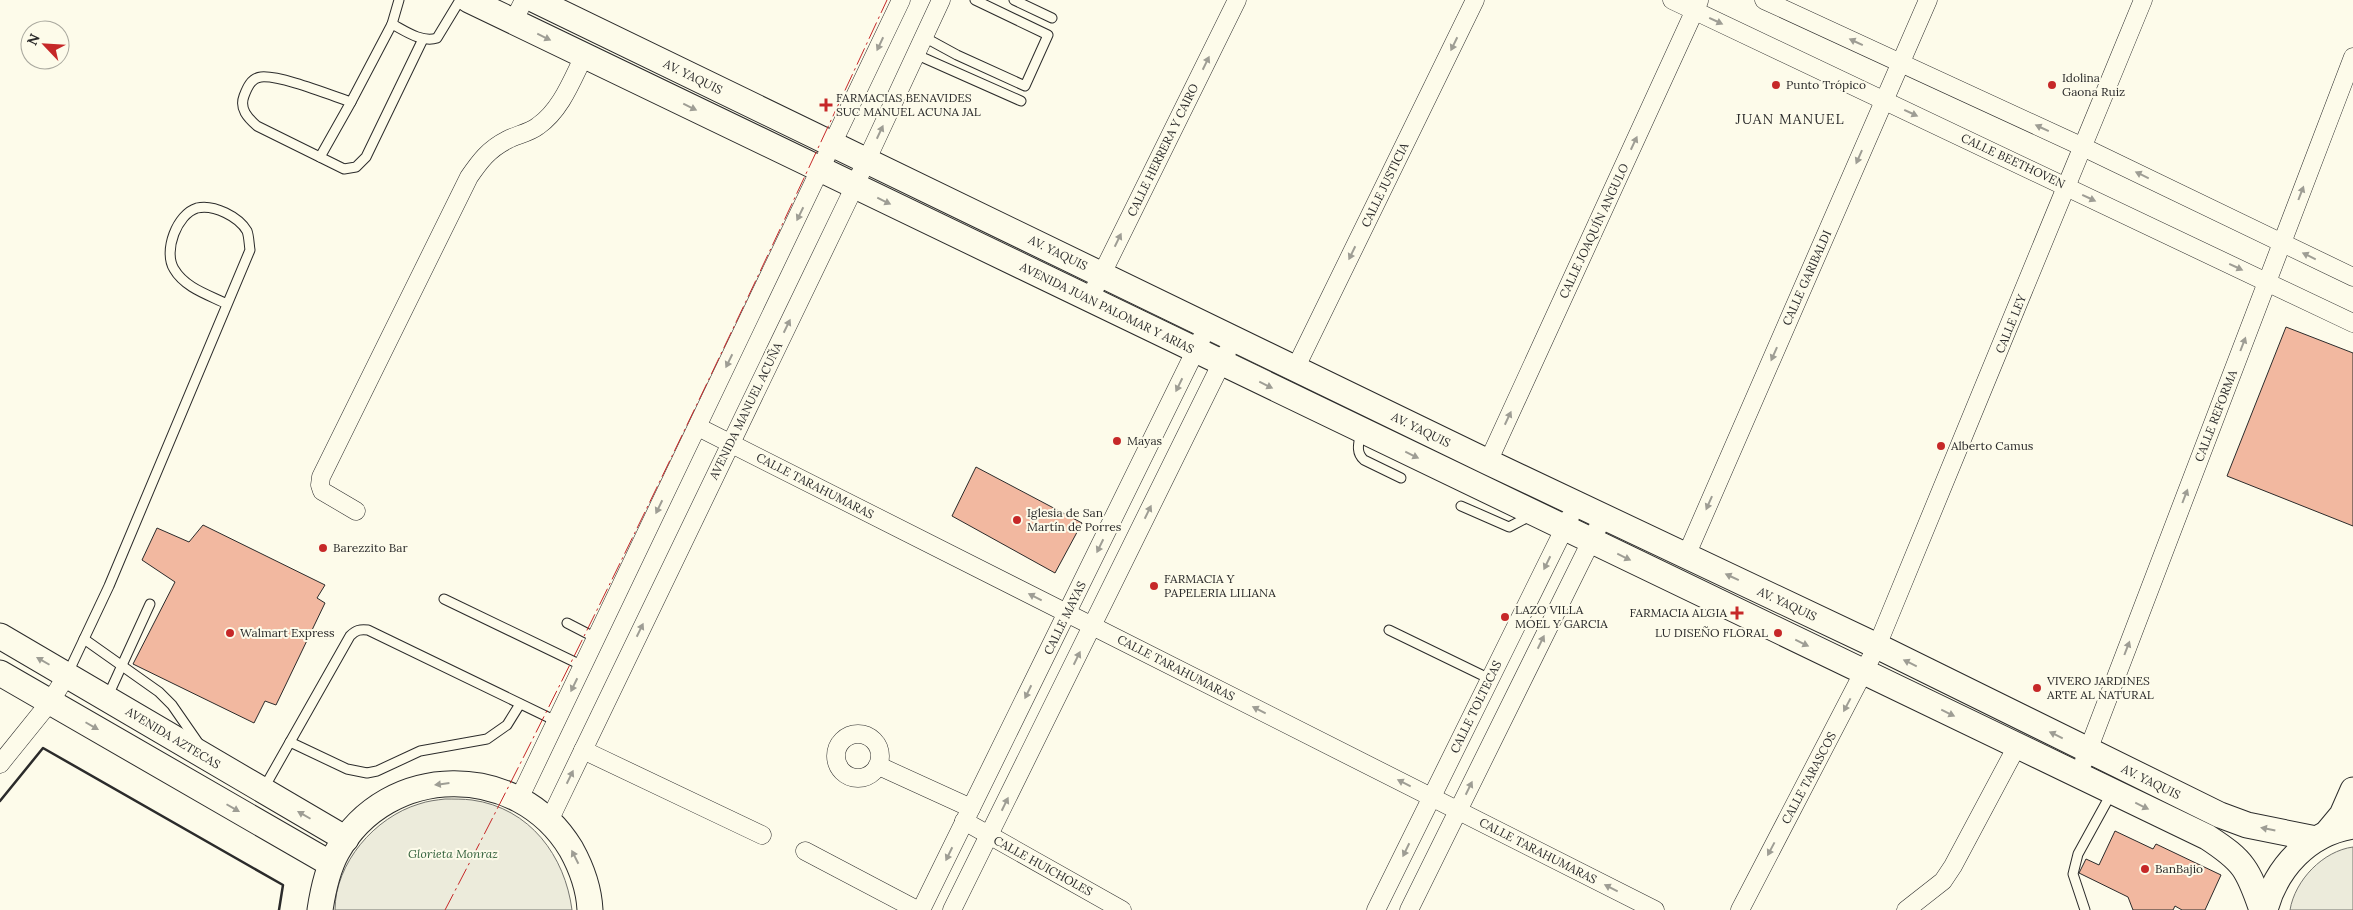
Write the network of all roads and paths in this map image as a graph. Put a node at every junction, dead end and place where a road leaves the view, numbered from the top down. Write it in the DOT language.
graph roads {
  1 [pos="400,0"];
  2 [pos="460,0"];
  3 [pos="469,0"];
  4 [pos="524,0"];
  5 [pos="535,0"];
  6 [pos="901,0"];
  7 [pos="940,0"];
  8 [pos="975,0"];
  9 [pos="1014,0"];
  10 [pos="1237,0"];
  11 [pos="1475,0"];
  12 [pos="1672,0"];
  13 [pos="1764,0"];
  14 [pos="1928,0"];
  15 [pos="2142,0"];
  16 [pos="1698,5"];
  17 [pos="1052,18"];
  18 [pos="514,22"];
  19 [pos="392,24"];
  20 [pos="924,37"];
  21 [pos="423,39"];
  22 [pos="916,54"];
  23 [pos="584,56"];
  24 [pos="2353,57"];
  25 [pos="1900,63"];
  26 [pos="1884,100"];
  27 [pos="1021,101"];
  28 [pos="351,102"];
  29 [pos="833,145"];
  30 [pos="2083,146"];
  31 [pos="320,157"];
  32 [pos="867,160"];
  33 [pos="821,170"];
  34 [pos="854,186"];
  35 [pos="2067,187"];
  36 [pos="2282,243"];
  37 [pos="1102,274"];
  38 [pos="2353,277"];
  39 [pos="2267,282"];
  40 [pos="1089,300"];
  41 [pos="227,304"];
  42 [pos="2353,322"];
  43 [pos="1208,325"];
  44 [pos="1234,338"];
  45 [pos="1196,351"];
  46 [pos="1222,364"];
  47 [pos="1294,369"];
  48 [pos="698,426"];
  49 [pos="1362,431"];
  50 [pos="730,443"];
  51 [pos="1488,462"];
  52 [pos="1401,478"];
  53 [pos="1577,503"];
  54 [pos="1461,506"];
  55 [pos="356,510"];
  56 [pos="1534,514"];
  57 [pos="1603,517"];
  58 [pos="1564,528"];
  59 [pos="1591,541"];
  60 [pos="1686,556"];
  61 [pos="444,599"];
  62 [pos="150,604"];
  63 [pos="1067,613"];
  64 [pos="567,623"];
  65 [pos="1092,626"];
  66 [pos="1390,630"];
  67 [pos="0,636"];
  68 [pos="596,638"];
  69 [pos="84,639"];
  70 [pos="1877,646"];
  71 [pos="122,666"];
  72 [pos="583,666"];
  73 [pos="1864,672"];
  74 [pos="0,673"];
  75 [pos="67,675"];
  76 [pos="1490,679"];
  77 [pos="107,698"];
  78 [pos="50,702"];
  79 [pos="520,704"];
  80 [pos="556,721"];
  81 [pos="290,742"];
  82 [pos="2017,746"];
  83 [pos="583,750"];
  84 [pos="2088,751"];
  85 [pos="210,760"];
  86 [pos="0,764"];
  87 [pos="879,766"];
  88 [pos="2079,776"];
  89 [pos="2353,790"];
  90 [pos="262,791"];
  91 [pos="2112,792"];
  92 [pos="1432,798"];
  93 [pos="519,799"];
  94 [pos="1458,811"];
  95 [pos="968,815"];
  96 [pos="549,821"];
  97 [pos="2353,826"];
  98 [pos="762,834"];
  99 [pos="989,835"];
  100 [pos="2321,836"];
  101 [pos="346,839"];
  102 [pos="805,851"];
  103 [pos="331,864"];
  104 [pos="320,910"];
  105 [pos="590,910"];
  106 [pos="917,910"];
  107 [pos="921,910"];
  108 [pos="952,910"];
  109 [pos="1122,910"];
  110 [pos="1376,910"];
  111 [pos="1409,910"];
  112 [pos="1655,910"];
  113 [pos="1740,910"];
  114 [pos="1906,910"];
  115 [pos="2085,910"];
  116 [pos="2264,910"];
  1 -- 19 [label="lane"];
  2 -- 21 [label="lane"];
  3 -- 18 [label="street"];
  4 -- 18 [label="street"];
  5 -- 29 [label="street, AV. YAQUIS"];
  6 -- 29 [label="street, one-way"];
  7 -- 20 [label="street, AVENIDA MANUEL ACUÑA"];
  8 -- 20 [label="lane"];
  9 -- 17 [label="lane"];
  37 -- 10 [label="street, CALLE HERRERA Y CAIRO, one-way"];
  11 -- 47 [label="street, CALLE JUSTICIA, one-way"];
  12 -- 16 [label="street, CALLE BEETHOVEN"];
  25 -- 13 [label="street, one-way"];
  14 -- 25 [label="street, CALLE GARIBALDI"];
  15 -- 30 [label="street, CALLE LEY"];
  16 -- 26 [label="street, CALLE BEETHOVEN, one-way"];
  51 -- 16 [label="street, CALLE JOAQUÍN ANGULO, one-way"];
  18 -- 23 [label="street, one-way"];
  19 -- 21 [label="lane"];
  19 -- 28 [label="lane"];
  20 -- 22 [label="street, AVENIDA MANUEL ACUÑA"];
  21 -- 31 [label="lane"];
  22 -- 27 [label="lane"];
  32 -- 22 [label="street, AVENIDA MANUEL ACUÑA, one-way"];
  23 -- 33 [label="street, one-way"];
  23 -- 55 [label="street"];
  36 -- 24 [label="street, CALLE REFORMA, one-way"];
  25 -- 26 [label="street, CALLE GARIBALDI"];
  30 -- 25 [label="street, one-way"];
  26 -- 35 [label="street, CALLE BEETHOVEN, one-way"];
  26 -- 60 [label="street, CALLE GARIBALDI, one-way"];
  28 -- 31 [label="lane"];
  28 -- 31 [label="lane"];
  29 -- 32 [label="street, AV. YAQUIS"];
  29 -- 33 [label="street"];
  30 -- 35 [label="street, CALLE LEY"];
  36 -- 30 [label="street, one-way"];
  32 -- 34 [label="street, AVENIDA MANUEL ACUÑA"];
  32 -- 37 [label="street, AV. YAQUIS"];
  33 -- 34 [label="street"];
  33 -- 48 [label="street, one-way"];
  34 -- 40 [label="street, AVENIDA JUAN PALOMAR Y ARIAS, one-way"];
  50 -- 34 [label="street, AVENIDA MANUEL ACUÑA, one-way"];
  35 -- 39 [label="street, CALLE BEETHOVEN, one-way"];
  35 -- 70 [label="street, CALLE LEY"];
  38 -- 36 [label="street, one-way"];
  36 -- 39 [label="street, CALLE REFORMA"];
  37 -- 40 [label="street, CALLE HERRERA Y CAIRO"];
  37 -- 43 [label="street, AV. YAQUIS"];
  39 -- 42 [label="street, CALLE BEETHOVEN"];
  84 -- 39 [label="street, CALLE REFORMA, one-way"];
  40 -- 45 [label="street, AVENIDA JUAN PALOMAR Y ARIAS"];
  41 -- 41 [label="lane"];
  41 -- 69 [label="lane"];
  43 -- 44 [label="street, AV. YAQUIS"];
  43 -- 45 [label="street, CALLE MAYAS"];
  44 -- 46 [label="street"];
  44 -- 47 [label="street, AV. YAQUIS"];
  45 -- 46 [label="street, AVENIDA JUAN PALOMAR Y ARIAS"];
  45 -- 63 [label="street, CALLE MAYAS, one-way"];
  46 -- 49 [label="street, AV. YAQUIS, one-way"];
  65 -- 46 [label="street, one-way"];
  47 -- 51 [label="street, AV. YAQUIS"];
  48 -- 50 [label="street, CALLE TARAHUMARAS"];
  48 -- 68 [label="street, one-way"];
  49 -- 52 [label="lane"];
  49 -- 56 [label="street, AV. YAQUIS, one-way"];
  63 -- 50 [label="street, CALLE TARAHUMARAS, one-way"];
  83 -- 50 [label="street, AVENIDA MANUEL ACUÑA, one-way"];
  51 -- 53 [label="street, AV. YAQUIS"];
  53 -- 57 [label="street, AV. YAQUIS"];
  53 -- 58 [label="street, CALLE TOLTECAS"];
  54 -- 56 [label="lane"];
  56 -- 58 [label="street, AV. YAQUIS"];
  57 -- 59 [label="street"];
  57 -- 60 [label="street, AV. YAQUIS"];
  58 -- 59 [label="street, AV. YAQUIS"];
  58 -- 76 [label="street, CALLE TOLTECAS, one-way"];
  59 -- 73 [label="street, AV. YAQUIS, one-way"];
  94 -- 59 [label="street, one-way"];
  70 -- 60 [label="street, AV. YAQUIS, one-way"];
  61 -- 72 [label="lane"];
  62 -- 71 [label="lane"];
  63 -- 65 [label="street, CALLE TARAHUMARAS"];
  63 -- 95 [label="street, CALLE MAYAS, one-way"];
  64 -- 68 [label="lane"];
  92 -- 65 [label="street, CALLE TARAHUMARAS, one-way"];
  99 -- 65 [label="street, one-way"];
  66 -- 76 [label="lane"];
  75 -- 67 [label="street, AVENIDA AZTECAS, one-way"];
  68 -- 72 [label="street"];
  69 -- 71 [label="lane"];
  69 -- 75 [label="lane"];
  70 -- 73 [label="street, CALLE TARASCOS"];
  84 -- 70 [label="street, AV. YAQUIS, one-way"];
  71 -- 77 [label="lane"];
  71 -- 85 [label="lane"];
  72 -- 80 [label="street, one-way"];
  73 -- 82 [label="street, AV. YAQUIS, one-way"];
  73 -- 113 [label="street, CALLE TARASCOS, one-way"];
  74 -- 78 [label="street"];
  75 -- 77 [label="street, AVENIDA AZTECAS"];
  75 -- 78 [label="street"];
  76 -- 92 [label="street, CALLE TOLTECAS"];
  77 -- 85 [label="street, AVENIDA AZTECAS"];
  78 -- 86 [label="street"];
  78 -- 103 [label="street, one-way"];
  79 -- 80 [label="lane"];
  79 -- 81 [label="lane"];
  79 -- 81 [label="lane"];
  80 -- 93 [label="street"];
  81 -- 90 [label="lane"];
  82 -- 88 [label="street, AV. YAQUIS"];
  82 -- 114 [label="street"];
  96 -- 83 [label="street, AVENIDA MANUEL ACUÑA, one-way"];
  83 -- 98 [label="street"];
  84 -- 88 [label="street, CALLE REFORMA"];
  100 -- 84 [label="street, AV. YAQUIS, one-way"];
  85 -- 90 [label="street, AVENIDA AZTECAS"];
  87 -- 95 [label="street, CALLE HUICHOLES"];
  88 -- 91 [label="street, AV. YAQUIS"];
  89 -- 100 [label="street"];
  101 -- 90 [label="street, AVENIDA AZTECAS, one-way"];
  91 -- 115 [label="lane"];
  91 -- 116 [label="street, AV. YAQUIS, one-way"];
  92 -- 94 [label="street, CALLE TARAHUMARAS"];
  92 -- 110 [label="street, CALLE TOLTECAS, one-way"];
  93 -- 96 [label="street"];
  93 -- 101 [label="street, one-way"];
  94 -- 111 [label="street"];
  112 -- 94 [label="street, CALLE TARAHUMARAS, one-way"];
  95 -- 99 [label="street, CALLE HUICHOLES"];
  95 -- 107 [label="street, CALLE MAYAS, one-way"];
  105 -- 96 [label="street, one-way"];
  97 -- 100 [label="street"];
  99 -- 108 [label="street"];
  99 -- 109 [label="street, CALLE HUICHOLES"];
  100 -- 116 [label="street"];
  101 -- 103 [label="street"];
  102 -- 106 [label="street"];
  103 -- 104 [label="street"];
}
